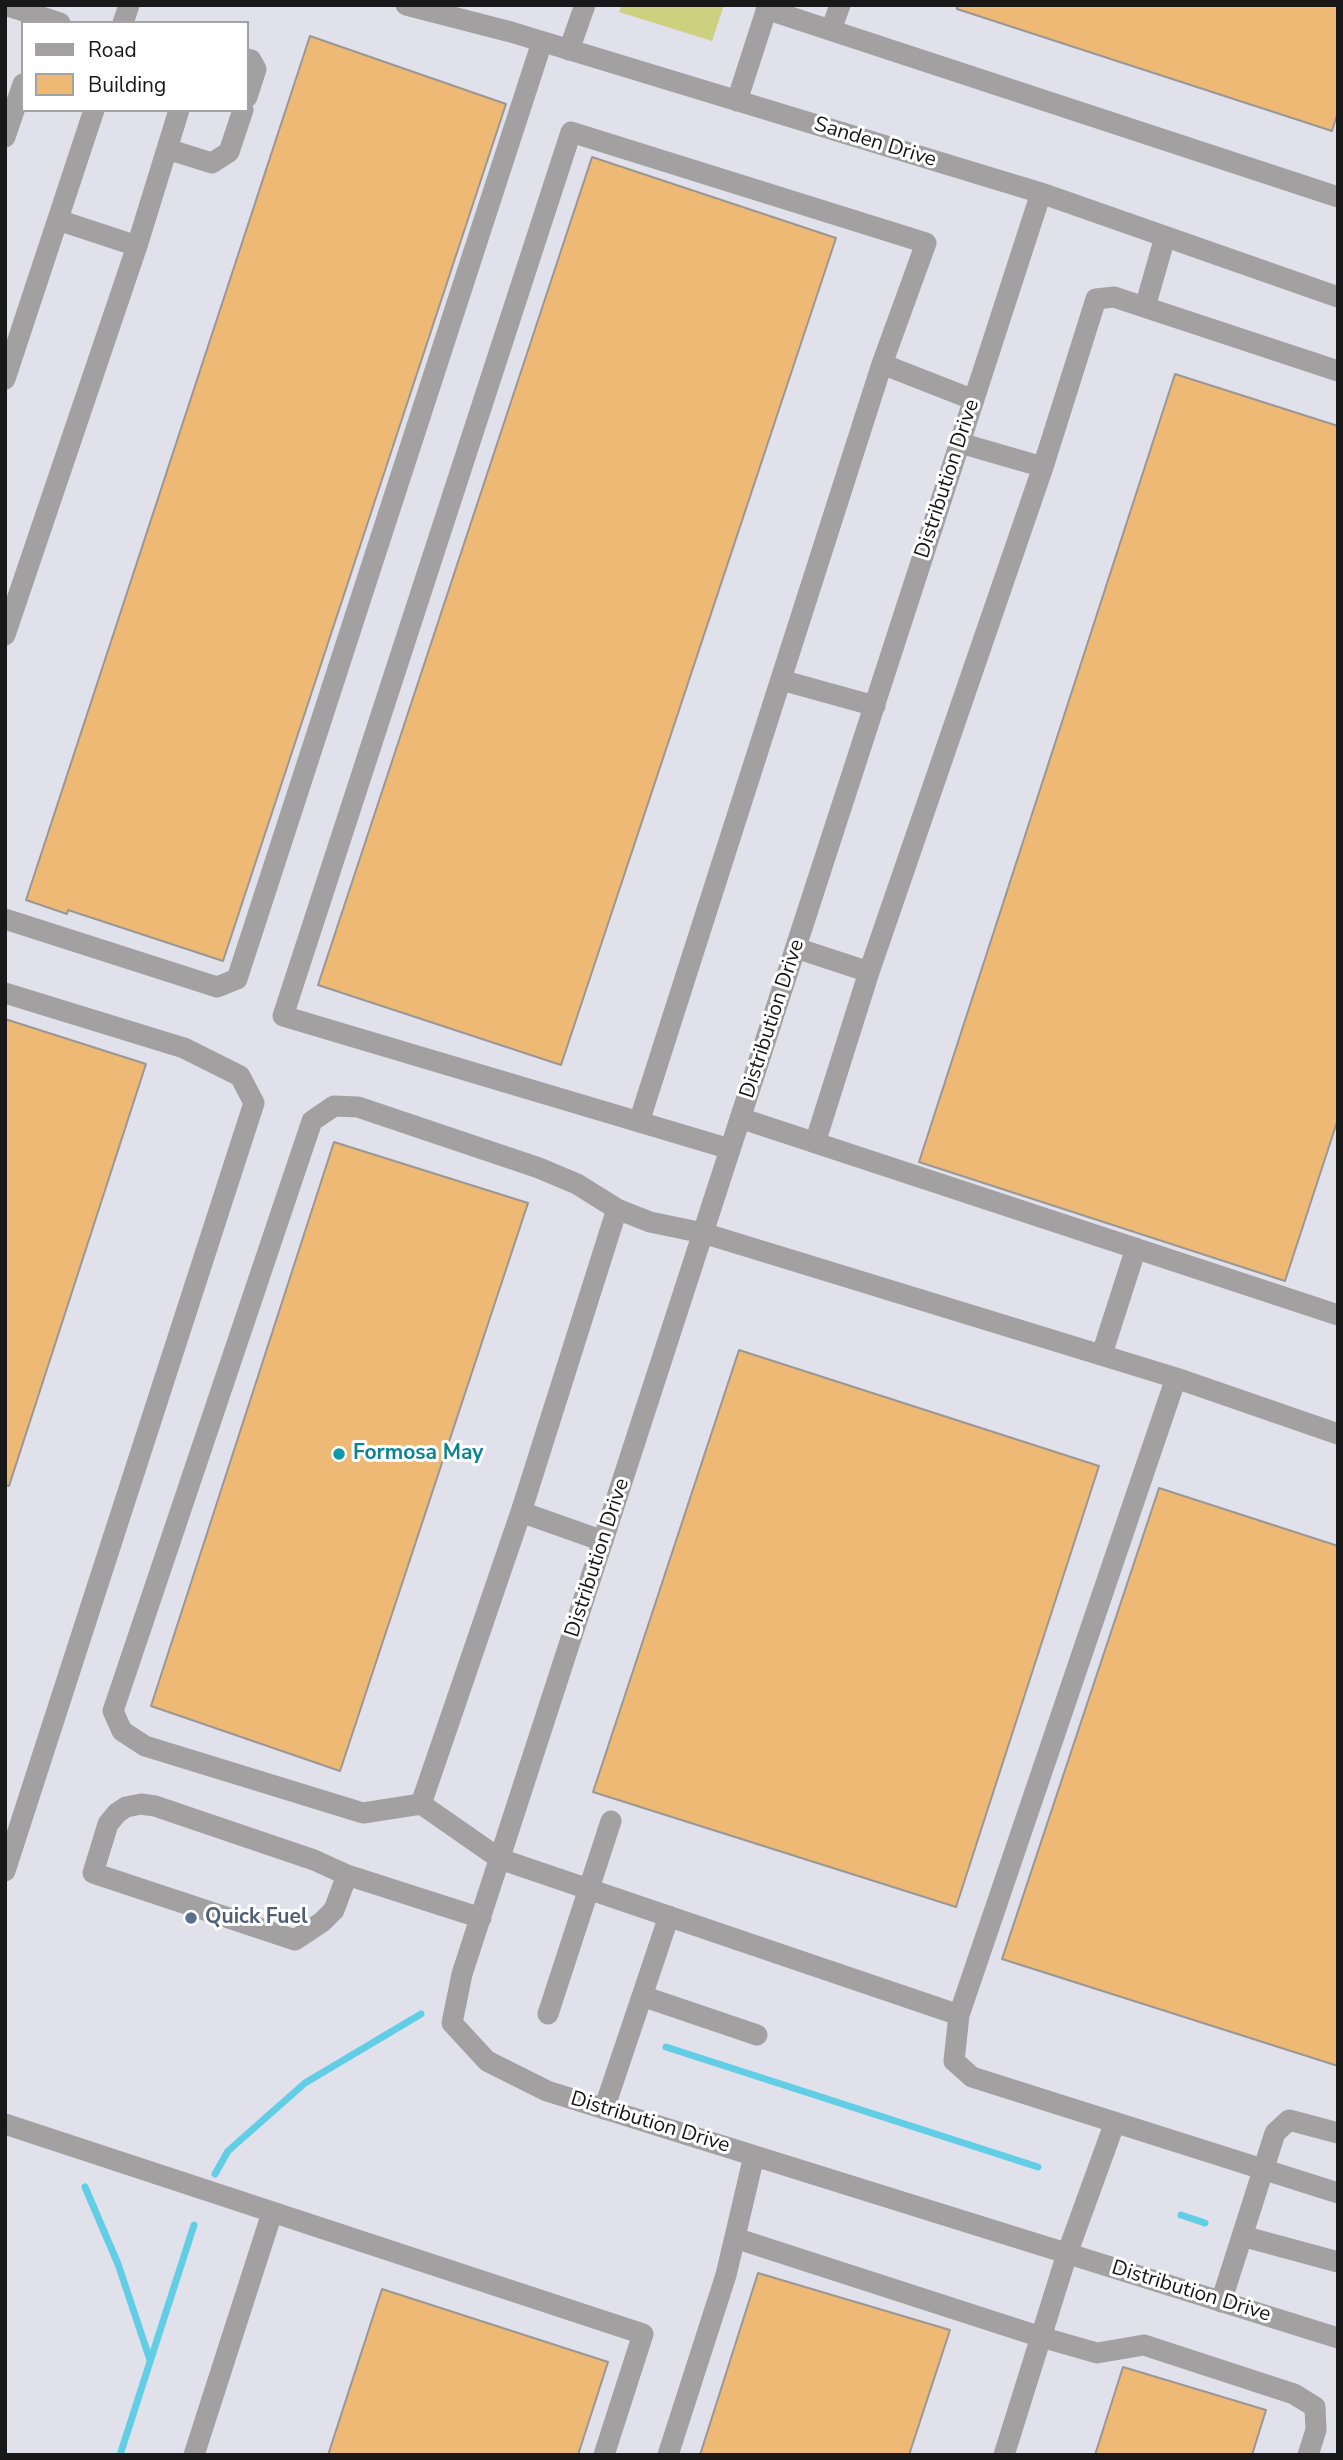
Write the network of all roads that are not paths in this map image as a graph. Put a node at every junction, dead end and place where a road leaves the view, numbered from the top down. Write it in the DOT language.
graph roads {
  1 [pos="5,5"];
  2 [pos="406,5"];
  3 [pos="585,5"];
  4 [pos="840,5"];
  5 [pos="767,7"];
  6 [pos="49,21"];
  7 [pos="831,30"];
  8 [pos="542,42"];
  9 [pos="569,50"];
  10 [pos="248,59"];
  11 [pos="21,88"];
  12 [pos="248,94"];
  13 [pos="737,101"];
  14 [pos="93,112"];
  15 [pos="178,112"];
  16 [pos="242,112"];
  17 [pos="5,137"];
  18 [pos="167,149"];
  19 [pos="1041,193"];
  20 [pos="1338,197"];
  21 [pos="58,220"];
  22 [pos="1165,237"];
  23 [pos="137,246"];
  24 [pos="1338,296"];
  25 [pos="1145,307"];
  26 [pos="882,364"];
  27 [pos="1338,371"];
  28 [pos="5,379"];
  29 [pos="974,400"];
  30 [pos="960,443"];
  31 [pos="1043,467"];
  32 [pos="5,635"];
  33 [pos="781,680"];
  34 [pos="874,706"];
  35 [pos="5,919"];
  36 [pos="796,948"];
  37 [pos="869,972"];
  38 [pos="5,993"];
  39 [pos="740,1118"];
  40 [pos="639,1122"];
  41 [pos="815,1143"];
  42 [pos="730,1149"];
  43 [pos="617,1209"];
  44 [pos="703,1233"];
  45 [pos="1136,1248"];
  46 [pos="1338,1315"];
  47 [pos="1102,1354"];
  48 [pos="1176,1378"];
  49 [pos="1338,1434"];
  50 [pos="520,1512"];
  51 [pos="603,1541"];
  52 [pos="421,1804"];
  53 [pos="611,1821"];
  54 [pos="500,1858"];
  55 [pos="5,1871"];
  56 [pos="347,1875"];
  57 [pos="589,1889"];
  58 [pos="669,1916"];
  59 [pos="481,1918"];
  60 [pos="642,1996"];
  61 [pos="548,2014"];
  62 [pos="959,2015"];
  63 [pos="757,2035"];
  64 [pos="604,2109"];
  65 [pos="1115,2122"];
  66 [pos="5,2124"];
  67 [pos="1338,2133"];
  68 [pos="754,2156"];
  69 [pos="1263,2170"];
  70 [pos="1338,2193"];
  71 [pos="272,2213"];
  72 [pos="1242,2236"];
  73 [pos="735,2238"];
  74 [pos="1067,2254"];
  75 [pos="1338,2262"];
  76 [pos="1221,2302"];
  77 [pos="1041,2337"];
  78 [pos="1338,2338"];
  79 [pos="194,2455"];
  80 [pos="604,2455"];
  81 [pos="668,2455"];
  82 [pos="1004,2455"];
  83 [pos="1308,2455"];
  1 -- 6 [label="street"];
  2 -- 8 [label="street, Sanden Drive"];
  3 -- 9 [label="street"];
  4 -- 7 [label="street"];
  5 -- 7 [label="street"];
  5 -- 13 [label="street"];
  7 -- 20 [label="street"];
  8 -- 9 [label="street, Sanden Drive"];
  8 -- 35 [label="street"];
  9 -- 13 [label="street, Sanden Drive"];
  10 -- 12 [label="street"];
  11 -- 17 [label="street"];
  13 -- 19 [label="street, Sanden Drive"];
  14 -- 21 [label="street"];
  15 -- 18 [label="street"];
  16 -- 18 [label="street"];
  18 -- 23 [label="street"];
  19 -- 22 [label="street, Sanden Drive"];
  19 -- 29 [label="street, Distribution Drive"];
  21 -- 23 [label="street"];
  21 -- 28 [label="street"];
  22 -- 24 [label="street, Sanden Drive"];
  22 -- 25 [label="street"];
  23 -- 32 [label="street"];
  25 -- 27 [label="street"];
  25 -- 31 [label="street"];
  26 -- 29 [label="street"];
  26 -- 33 [label="street"];
  26 -- 40 [label="street"];
  29 -- 30 [label="street, Distribution Drive"];
  30 -- 31 [label="street"];
  30 -- 34 [label="street, Distribution Drive"];
  31 -- 37 [label="street"];
  33 -- 34 [label="street"];
  33 -- 40 [label="street"];
  34 -- 36 [label="street, Distribution Drive"];
  36 -- 37 [label="street"];
  36 -- 39 [label="street, Distribution Drive"];
  37 -- 41 [label="street"];
  38 -- 55 [label="street"];
  39 -- 41 [label="street"];
  39 -- 42 [label="street, Distribution Drive"];
  40 -- 42 [label="street"];
  41 -- 45 [label="street"];
  42 -- 44 [label="street, Distribution Drive"];
  43 -- 44 [label="street"];
  43 -- 50 [label="street"];
  43 -- 52 [label="street"];
  44 -- 47 [label="street"];
  44 -- 51 [label="street, Distribution Drive"];
  45 -- 46 [label="street"];
  45 -- 47 [label="street"];
  47 -- 48 [label="street"];
  48 -- 49 [label="street"];
  48 -- 62 [label="street"];
  50 -- 51 [label="street"];
  50 -- 52 [label="street"];
  51 -- 54 [label="street, Distribution Drive"];
  52 -- 54 [label="street"];
  53 -- 57 [label="street"];
  54 -- 57 [label="street"];
  54 -- 59 [label="street, Distribution Drive"];
  56 -- 56 [label="street"];
  56 -- 59 [label="street"];
  57 -- 58 [label="street"];
  57 -- 61 [label="street"];
  58 -- 60 [label="street"];
  58 -- 62 [label="street"];
  59 -- 64 [label="street, Distribution Drive"];
  60 -- 63 [label="street"];
  60 -- 64 [label="street"];
  62 -- 65 [label="street"];
  64 -- 68 [label="street, Distribution Drive"];
  65 -- 69 [label="street"];
  65 -- 74 [label="street"];
  66 -- 71 [label="street"];
  67 -- 69 [label="street"];
  68 -- 73 [label="street"];
  68 -- 74 [label="street, Distribution Drive"];
  69 -- 70 [label="street"];
  69 -- 72 [label="street"];
  71 -- 79 [label="street"];
  71 -- 80 [label="street"];
  72 -- 75 [label="street"];
  72 -- 76 [label="street"];
  73 -- 77 [label="street"];
  73 -- 81 [label="street"];
  74 -- 76 [label="street, Distribution Drive"];
  74 -- 77 [label="street"];
  76 -- 78 [label="street, Distribution Drive"];
  77 -- 82 [label="street"];
  77 -- 83 [label="street"];
}
